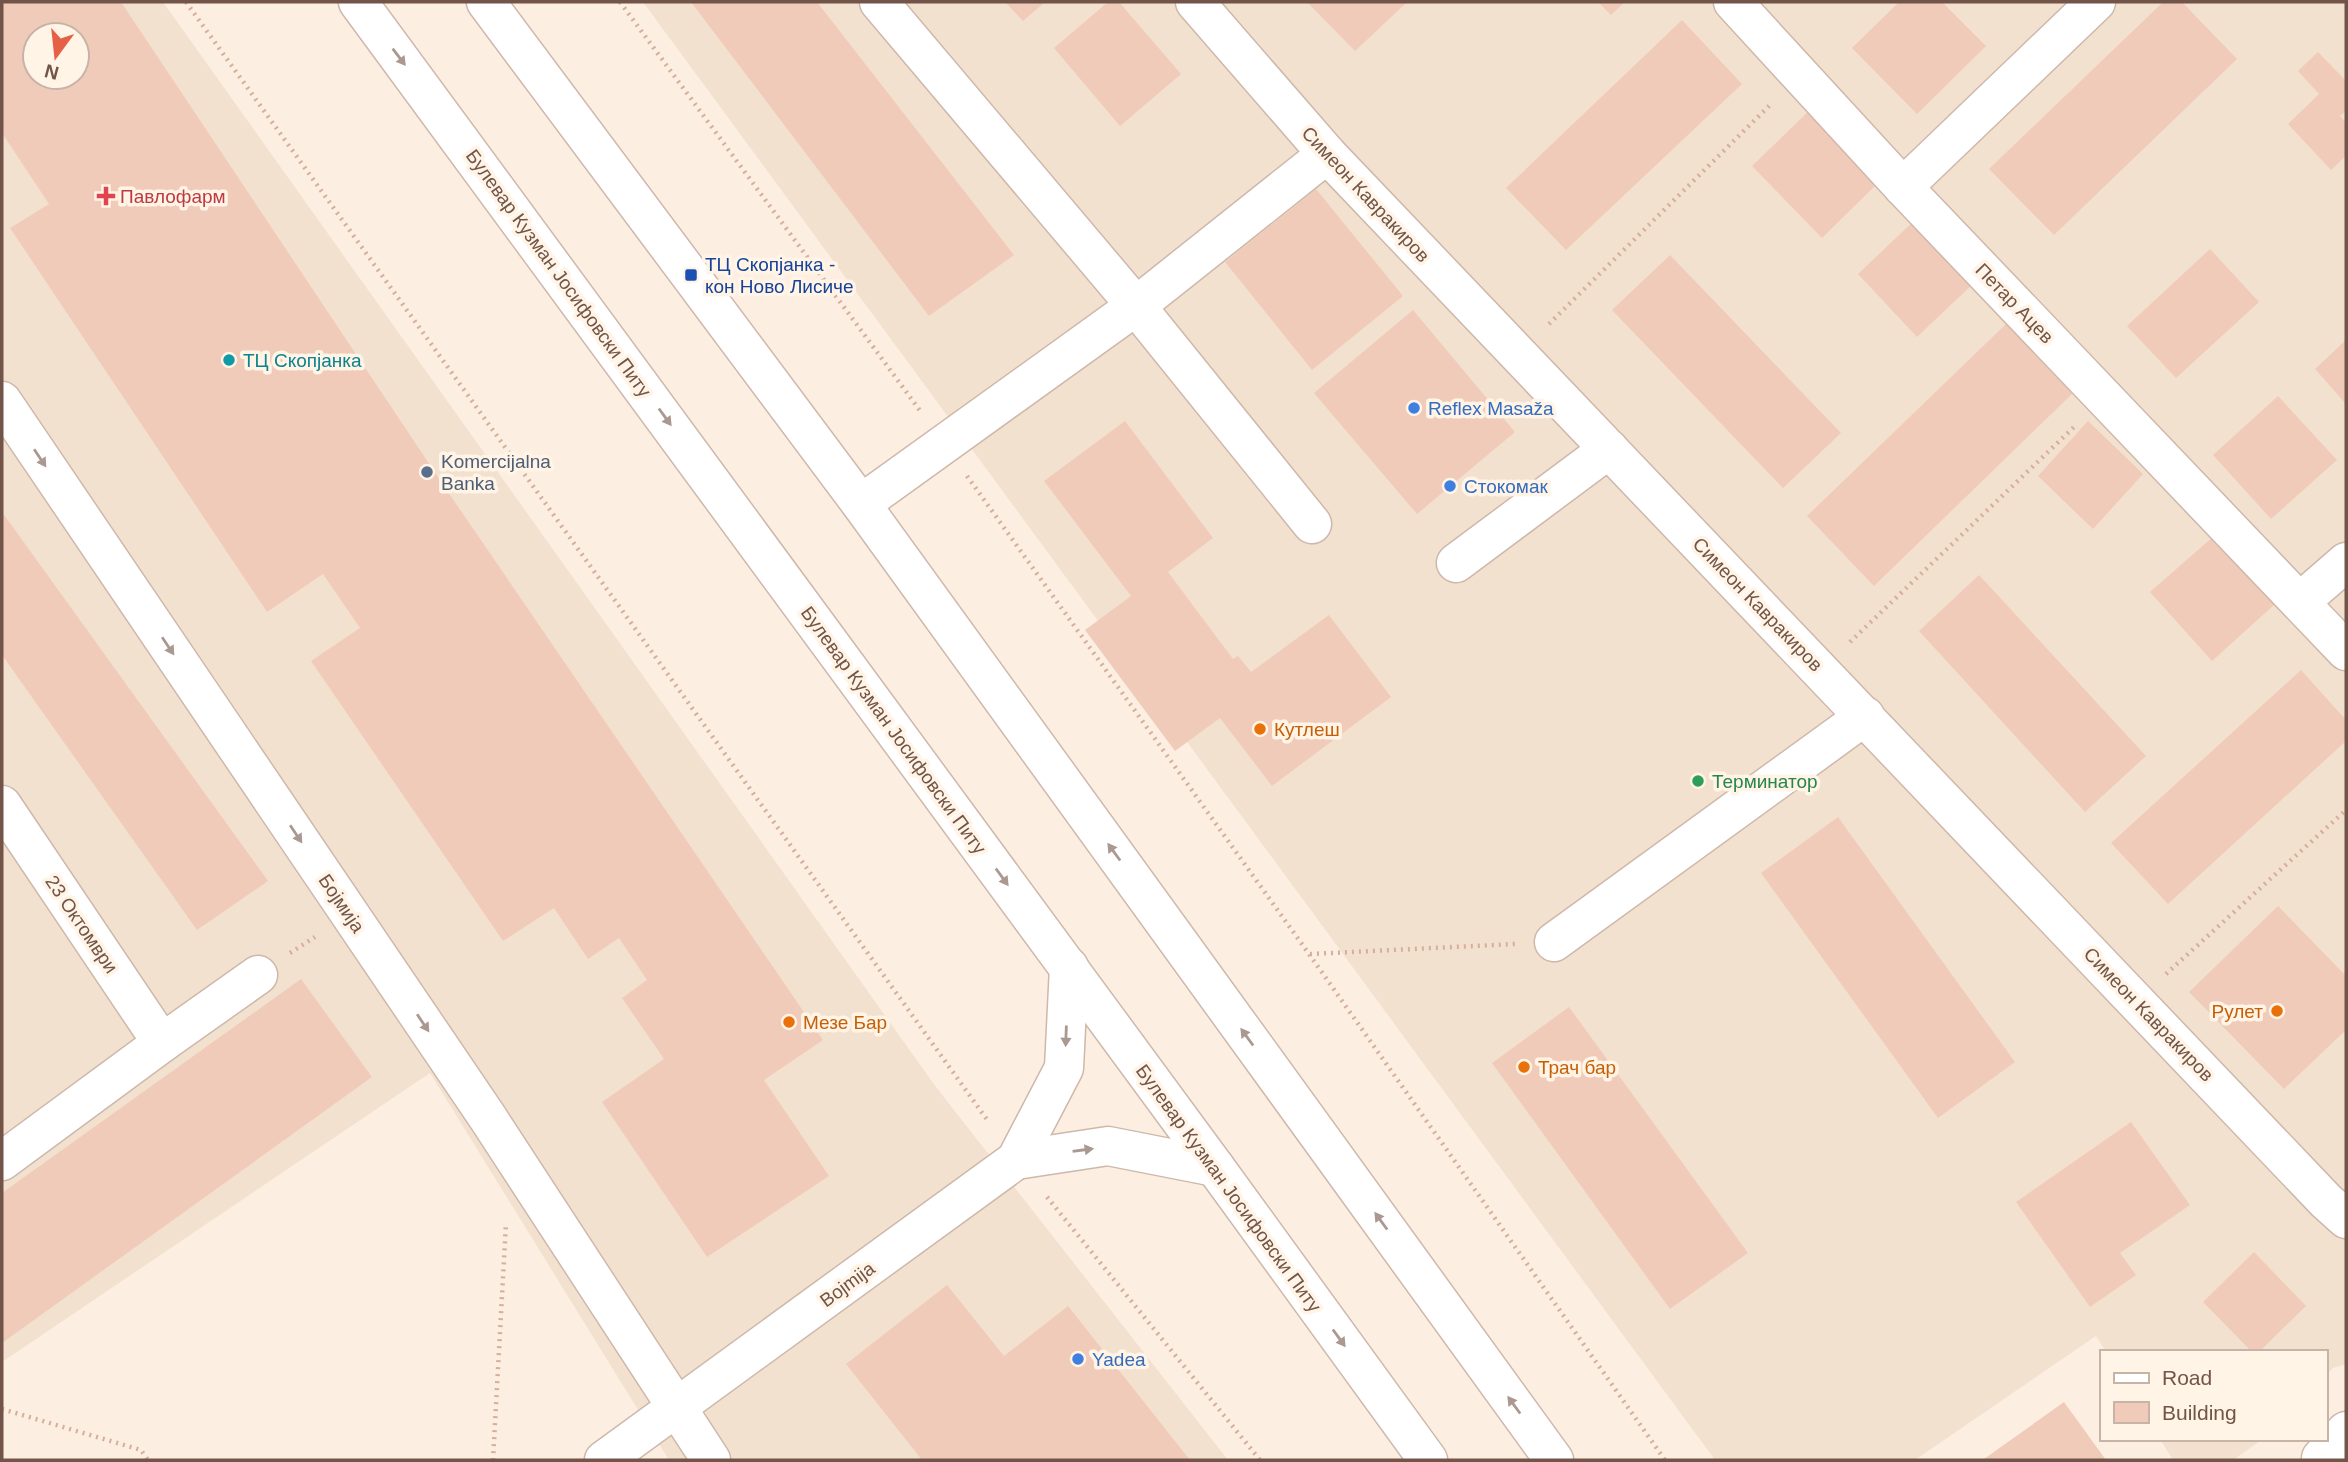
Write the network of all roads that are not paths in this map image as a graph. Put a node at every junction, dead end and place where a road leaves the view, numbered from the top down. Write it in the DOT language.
graph roads {
  1 [pos="358,2"];
  2 [pos="486,2"];
  3 [pos="879,2"];
  4 [pos="1195,2"];
  5 [pos="1733,2"];
  6 [pos="2096,2"];
  7 [pos="1327,154"];
  8 [pos="1903,187"];
  9 [pos="1136,306"];
  10 [pos="2,401"];
  11 [pos="1609,449"];
  12 [pos="861,504"];
  13 [pos="1312,524"];
  14 [pos="2346,562"];
  15 [pos="1456,564"];
  16 [pos="2300,602"];
  17 [pos="2346,651"];
  18 [pos="1865,716"];
  19 [pos="2,805"];
  20 [pos="1554,942"];
  21 [pos="1069,968"];
  22 [pos="258,975"];
  23 [pos="162,1043"];
  24 [pos="1016,1160"];
  25 [pos="2,1161"];
  26 [pos="1215,1167"];
  27 [pos="2336,1210"];
  28 [pos="2346,1241"];
  29 [pos="677,1408"];
  30 [pos="604,1460"];
  31 [pos="711,1460"];
  32 [pos="1428,1460"];
  33 [pos="1554,1460"];
  1 -- 21 [label="street, Булевар Кузман Јосифовски Питу, one-way"];
  2 -- 12 [label="street"];
  3 -- 9 [label="street"];
  4 -- 7 [label="street, Симеон Кавракиров"];
  5 -- 8 [label="street, Петар Ацев"];
  6 -- 8 [label="street"];
  7 -- 9 [label="street"];
  7 -- 11 [label="street, Симеон Кавракиров"];
  8 -- 16 [label="street, Петар Ацев"];
  9 -- 12 [label="street"];
  9 -- 13 [label="street"];
  10 -- 29 [label="street, Бојмија, one-way"];
  11 -- 15 [label="street"];
  11 -- 18 [label="street, Симеон Кавракиров"];
  33 -- 12 [label="street, one-way"];
  14 -- 16 [label="street"];
  16 -- 17 [label="street, Петар Ацев"];
  18 -- 20 [label="street"];
  18 -- 27 [label="street, Симеон Кавракиров"];
  19 -- 23 [label="street, 23 Октомври"];
  21 -- 24 [label="street, one-way"];
  21 -- 26 [label="street, Булевар Кузман Јосифовски Питу"];
  22 -- 23 [label="street"];
  23 -- 25 [label="street"];
  24 -- 26 [label="street, one-way"];
  24 -- 29 [label="street, Bojmija"];
  26 -- 32 [label="street, Булевар Кузман Јосифовски Питу, one-way"];
  27 -- 28 [label="street, Симеон Кавракиров"];
  29 -- 30 [label="street"];
  29 -- 31 [label="street, Бојмија"];
}
